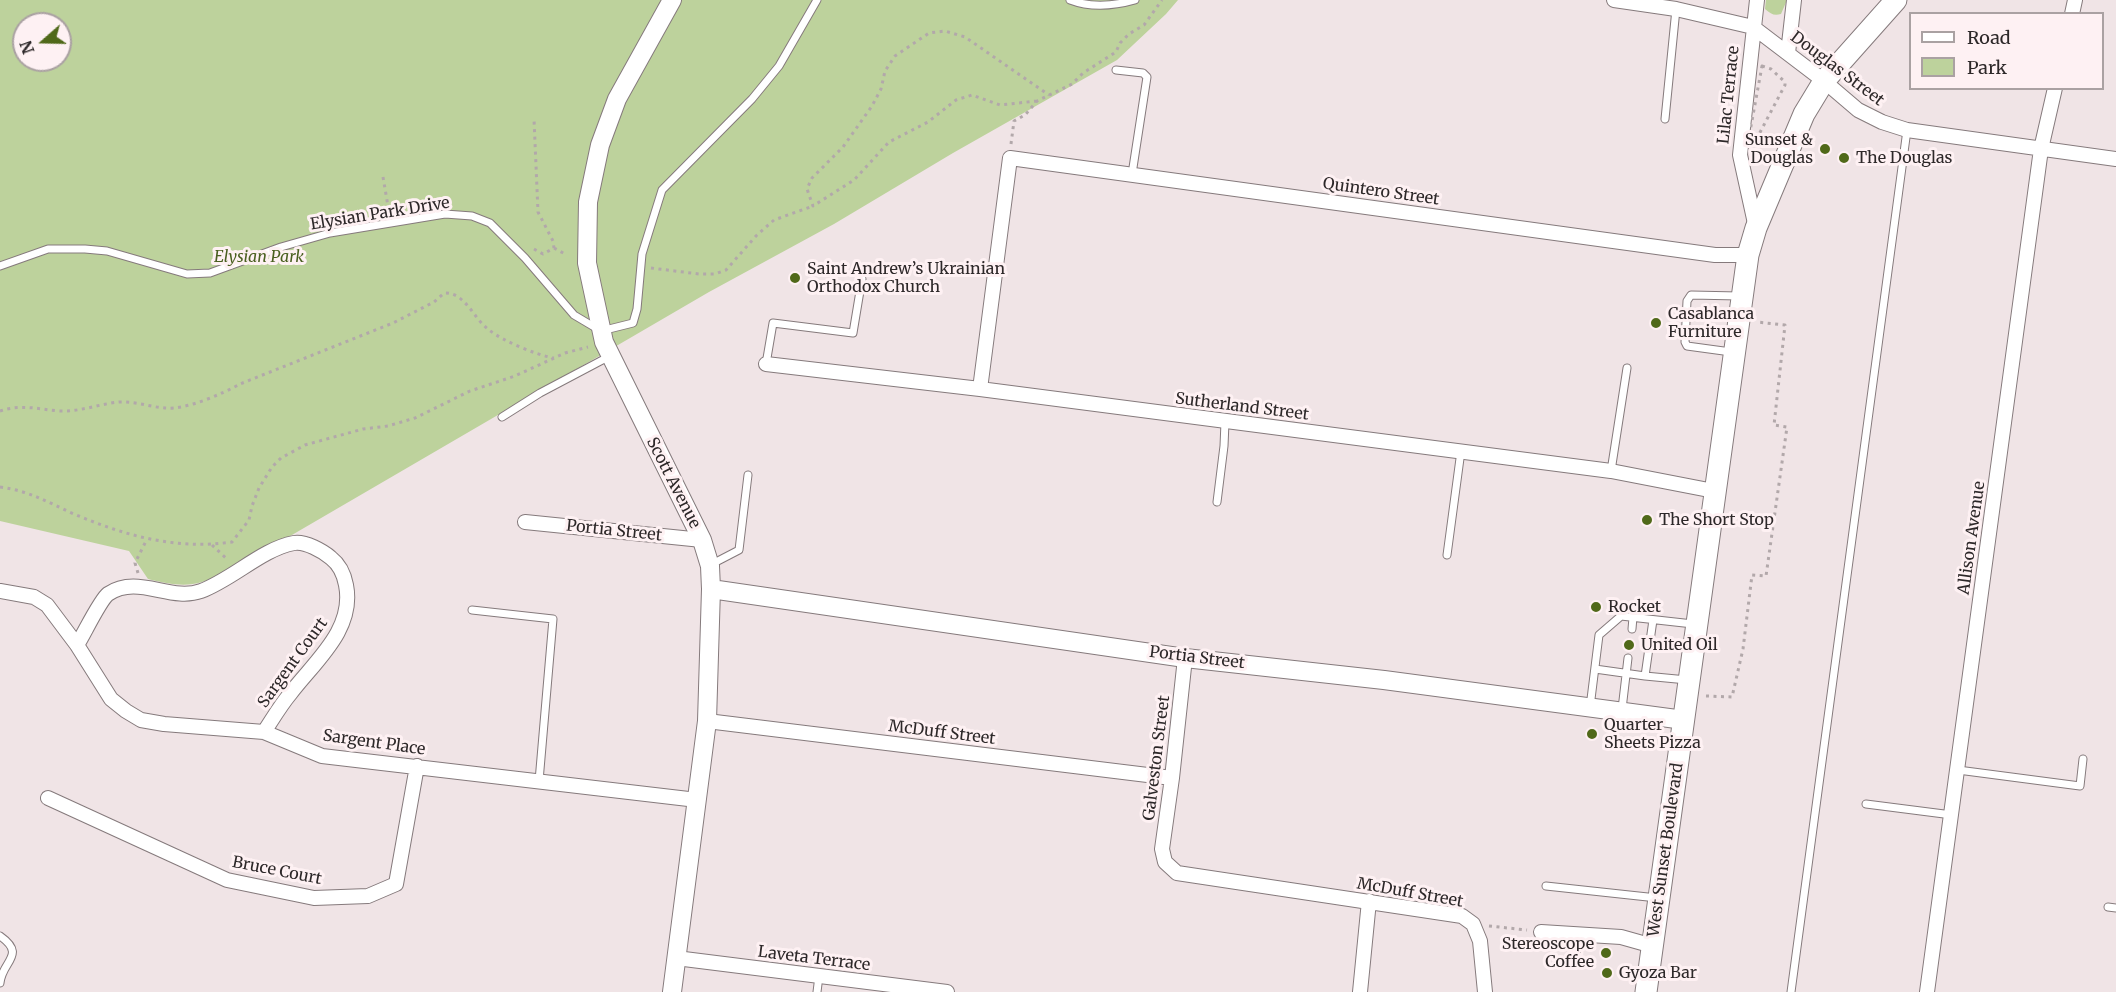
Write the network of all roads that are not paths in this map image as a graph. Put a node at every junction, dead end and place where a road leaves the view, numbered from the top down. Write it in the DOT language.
graph roads {
  1 [pos="672,0"];
  2 [pos="817,0"];
  3 [pos="1070,0"];
  4 [pos="1135,0"];
  5 [pos="1614,0"];
  6 [pos="1757,0"];
  7 [pos="1794,0"];
  8 [pos="1896,0"];
  9 [pos="1676,9"];
  10 [pos="1753,27"];
  11 [pos="1788,53"];
  12 [pos="1116,70"];
  13 [pos="1824,81"];
  14 [pos="2055,90"];
  15 [pos="1665,118"];
  16 [pos="1906,130"];
  17 [pos="2041,149"];
  18 [pos="2116,159"];
  19 [pos="1132,174"];
  20 [pos="1756,228"];
  21 [pos="1748,255"];
  22 [pos="0,266"];
  23 [pos="862,279"];
  24 [pos="1742,296"];
  25 [pos="605,343"];
  26 [pos="1734,353"];
  27 [pos="765,364"];
  28 [pos="1626,368"];
  29 [pos="980,389"];
  30 [pos="502,417"];
  31 [pos="1225,422"];
  32 [pos="1461,451"];
  33 [pos="1611,471"];
  34 [pos="748,475"];
  35 [pos="1714,491"];
  36 [pos="1217,502"];
  37 [pos="525,522"];
  38 [pos="702,540"];
  39 [pos="1447,555"];
  40 [pos="710,566"];
  41 [pos="711,589"];
  42 [pos="0,591"];
  43 [pos="472,610"];
  44 [pos="1633,617"];
  45 [pos="1653,620"];
  46 [pos="1696,624"];
  47 [pos="1632,629"];
  48 [pos="77,645"];
  49 [pos="1185,658"];
  50 [pos="1628,658"];
  51 [pos="1595,669"];
  52 [pos="1626,674"];
  53 [pos="1645,676"];
  54 [pos="1687,688"];
  55 [pos="1590,707"];
  56 [pos="1622,711"];
  57 [pos="1684,720"];
  58 [pos="707,721"];
  59 [pos="264,732"];
  60 [pos="2083,759"];
  61 [pos="417,766"];
  62 [pos="1958,770"];
  63 [pos="1172,778"];
  64 [pos="539,781"];
  65 [pos="48,798"];
  66 [pos="697,800"];
  67 [pos="1866,804"];
  68 [pos="1952,815"];
  69 [pos="1165,862"];
  70 [pos="1546,886"];
  71 [pos="1659,898"];
  72 [pos="1369,901"];
  73 [pos="1541,932"];
  74 [pos="0,936"];
  75 [pos="1653,946"];
  76 [pos="676,958"];
  77 [pos="819,976"];
  78 [pos="0,983"];
  79 [pos="672,992"];
  80 [pos="817,992"];
  81 [pos="947,992"];
  82 [pos="1360,992"];
  83 [pos="1485,992"];
  84 [pos="1646,992"];
  85 [pos="1791,992"];
  86 [pos="1927,992"];
  1 -- 25 [label="street, Scott Avenue"];
  2 -- 25 [label="lane"];
  3 -- 4 [label="lane"];
  5 -- 9 [label="street, Douglas Street"];
  6 -- 10 [label="street, Lilac Terrace"];
  7 -- 11 [label="street"];
  8 -- 13 [label="main road, West Sunset Boulevard"];
  9 -- 10 [label="street, Douglas Street"];
  9 -- 15 [label="lane"];
  10 -- 11 [label="street, Douglas Street"];
  10 -- 20 [label="street, Lilac Terrace"];
  11 -- 13 [label="street, Douglas Street"];
  12 -- 19 [label="lane"];
  13 -- 16 [label="street, Douglas Street"];
  13 -- 20 [label="main road, West Sunset Boulevard"];
  14 -- 17 [label="street, Allison Avenue"];
  16 -- 17 [label="street, Douglas Street"];
  16 -- 85 [label="lane"];
  17 -- 18 [label="street, Douglas Street"];
  17 -- 62 [label="street, Allison Avenue"];
  19 -- 21 [label="street, Quintero Street"];
  19 -- 29 [label="street, Quintero Street"];
  20 -- 21 [label="main road, West Sunset Boulevard"];
  21 -- 24 [label="main road, West Sunset Boulevard"];
  22 -- 25 [label="lane, Elysian Park Drive"];
  23 -- 27 [label="lane"];
  24 -- 26 [label="main road, West Sunset Boulevard"];
  24 -- 26 [label="lane"];
  25 -- 30 [label="lane"];
  25 -- 38 [label="street, Scott Avenue"];
  26 -- 35 [label="main road, West Sunset Boulevard"];
  27 -- 29 [label="street, Sutherland Street"];
  28 -- 33 [label="lane"];
  29 -- 31 [label="street, Sutherland Street"];
  31 -- 32 [label="street, Sutherland Street"];
  31 -- 36 [label="lane"];
  32 -- 33 [label="street, Sutherland Street"];
  32 -- 39 [label="lane"];
  33 -- 35 [label="street, Sutherland Street"];
  34 -- 40 [label="lane"];
  35 -- 46 [label="main road, West Sunset Boulevard"];
  37 -- 38 [label="street, Portia Street"];
  38 -- 40 [label="street, Scott Avenue"];
  40 -- 41 [label="street, Scott Avenue"];
  41 -- 49 [label="street, Portia Street"];
  41 -- 58 [label="street, Scott Avenue"];
  42 -- 48 [label="street, Sargent Place"];
  43 -- 64 [label="lane"];
  44 -- 45 [label="lane"];
  44 -- 47 [label="lane"];
  44 -- 51 [label="lane"];
  45 -- 46 [label="lane"];
  45 -- 53 [label="lane"];
  46 -- 54 [label="main road, West Sunset Boulevard"];
  48 -- 59 [label="street, Sargent Place"];
  48 -- 59 [label="street, Sargent Court"];
  49 -- 55 [label="street, Portia Street"];
  49 -- 63 [label="street, Galveston Street"];
  50 -- 52 [label="lane"];
  51 -- 52 [label="lane"];
  51 -- 55 [label="lane"];
  52 -- 53 [label="lane"];
  52 -- 56 [label="lane"];
  53 -- 54 [label="lane"];
  54 -- 57 [label="main road, West Sunset Boulevard"];
  55 -- 56 [label="street, Portia Street"];
  56 -- 57 [label="street, Portia Street"];
  57 -- 71 [label="main road, West Sunset Boulevard"];
  58 -- 63 [label="street, McDuff Street"];
  58 -- 66 [label="street, Scott Avenue"];
  59 -- 61 [label="street, Sargent Place"];
  60 -- 62 [label="lane"];
  61 -- 64 [label="street, Sargent Place"];
  61 -- 65 [label="street, Bruce Court"];
  62 -- 68 [label="street, Allison Avenue"];
  63 -- 69 [label="street, Galveston Street"];
  64 -- 66 [label="street, Sargent Place"];
  66 -- 76 [label="street, Scott Avenue"];
  67 -- 68 [label="lane"];
  68 -- 86 [label="street, Allison Avenue"];
  69 -- 72 [label="street, McDuff Street"];
  70 -- 71 [label="lane"];
  71 -- 75 [label="main road, West Sunset Boulevard"];
  72 -- 82 [label="street"];
  72 -- 83 [label="street, McDuff Street"];
  73 -- 75 [label="street"];
  74 -- 78 [label="lane"];
  75 -- 84 [label="main road, West Sunset Boulevard"];
  76 -- 77 [label="street, Laveta Terrace"];
  76 -- 79 [label="street, Scott Avenue"];
  77 -- 80 [label="lane"];
  77 -- 81 [label="street, Laveta Terrace"];
}
